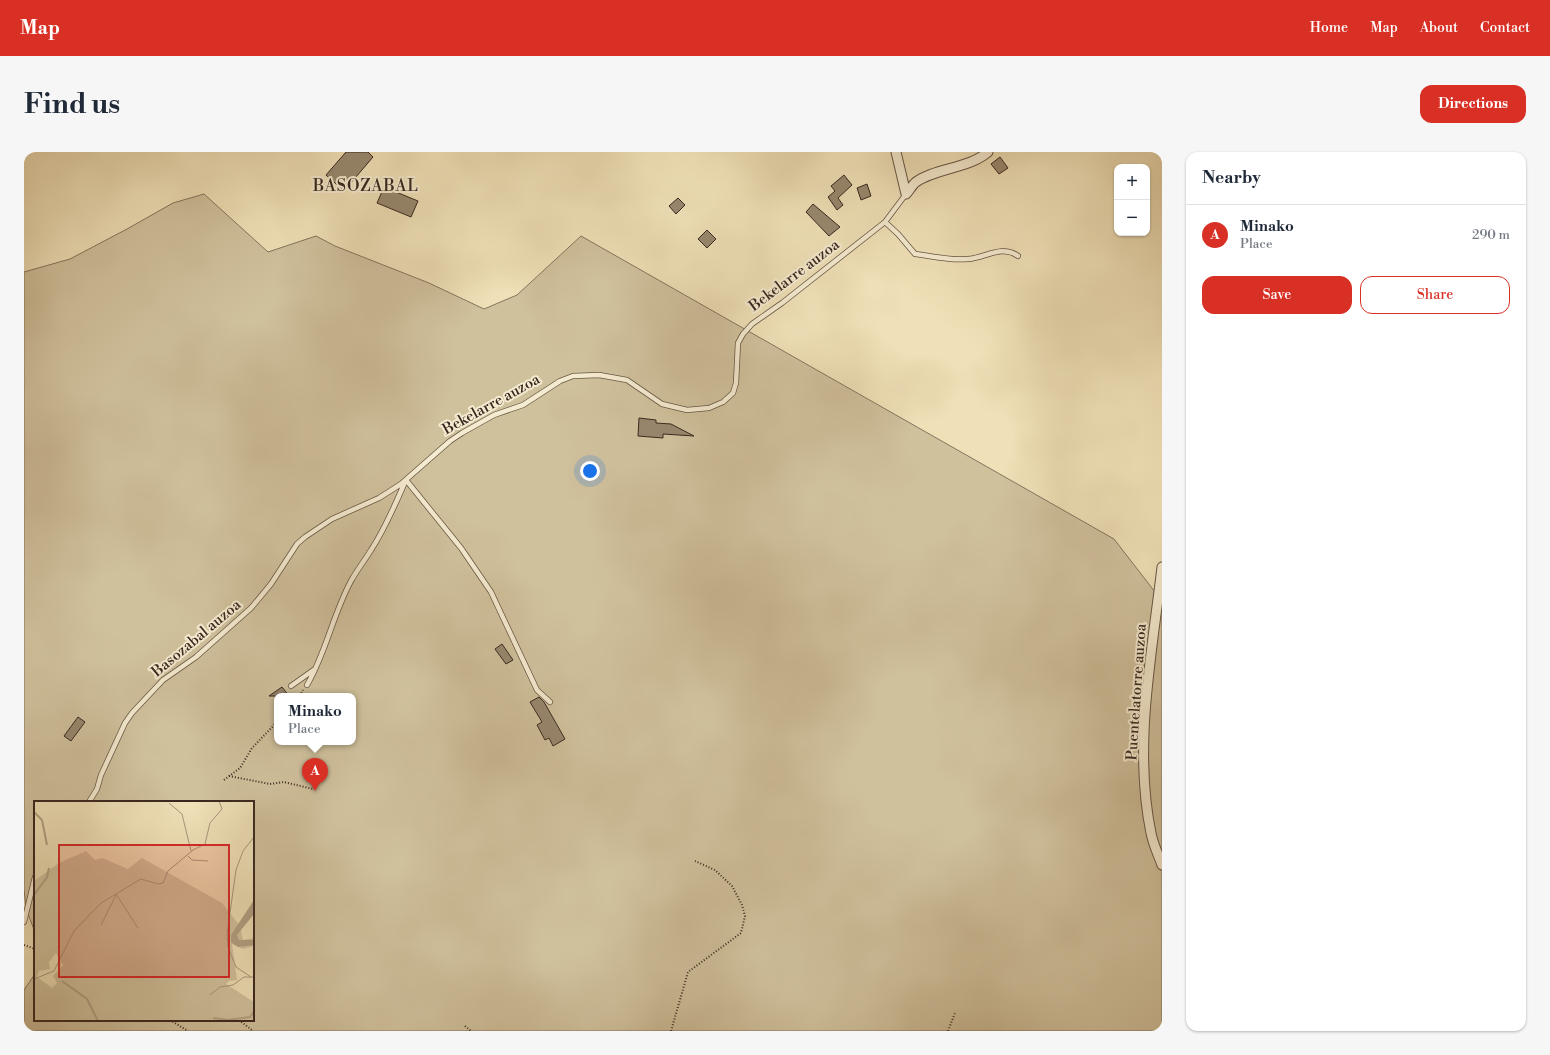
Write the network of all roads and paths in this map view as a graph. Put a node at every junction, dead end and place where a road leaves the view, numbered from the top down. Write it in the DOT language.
graph roads {
  1 [pos="896,152"];
  2 [pos="988,152"];
  3 [pos="906,194"];
  4 [pos="884,222"];
  5 [pos="1018,256"];
  6 [pos="406,480"];
  7 [pos="1162,566"];
  8 [pos="315,669"];
  9 [pos="307,685"];
  10 [pos="291,686"];
  11 [pos="550,702"];
  12 [pos="274,725"];
  13 [pos="229,776"];
  14 [pos="224,780"];
  15 [pos="313,789"];
  16 [pos="91,801"];
  17 [pos="696,861"];
  18 [pos="1162,865"];
  19 [pos="34,881"];
  20 [pos="24,922"];
  21 [pos="24,945"];
  22 [pos="34,949"];
  23 [pos="955,1013"];
  24 [pos="172,1021"];
  25 [pos="240,1021"];
  26 [pos="465,1026"];
  27 [pos="188,1031"];
  28 [pos="253,1031"];
  29 [pos="471,1031"];
  30 [pos="671,1031"];
  31 [pos="948,1031"];
  1 -- 3 [label="street"];
  2 -- 3 [label="street, Bekelarre auzoa"];
  3 -- 4 [label="lane, Bekelarre auzoa"];
  4 -- 5 [label="lane"];
  4 -- 6 [label="lane, Bekelarre auzoa"];
  6 -- 8 [label="lane"];
  6 -- 11 [label="lane"];
  6 -- 16 [label="lane, Basozabal auzoa"];
  7 -- 18 [label="street, Puentelatorre auzoa"];
  8 -- 9 [label="lane"];
  8 -- 10 [label="lane"];
  12 -- 13 [label="path"];
  13 -- 14 [label="path"];
  13 -- 15 [label="path"];
  17 -- 30 [label="path"];
  19 -- 20 [label="lane"];
  21 -- 22 [label="path"];
  23 -- 31 [label="path"];
  24 -- 27 [label="path"];
  25 -- 28 [label="path"];
  26 -- 29 [label="path"];
}
